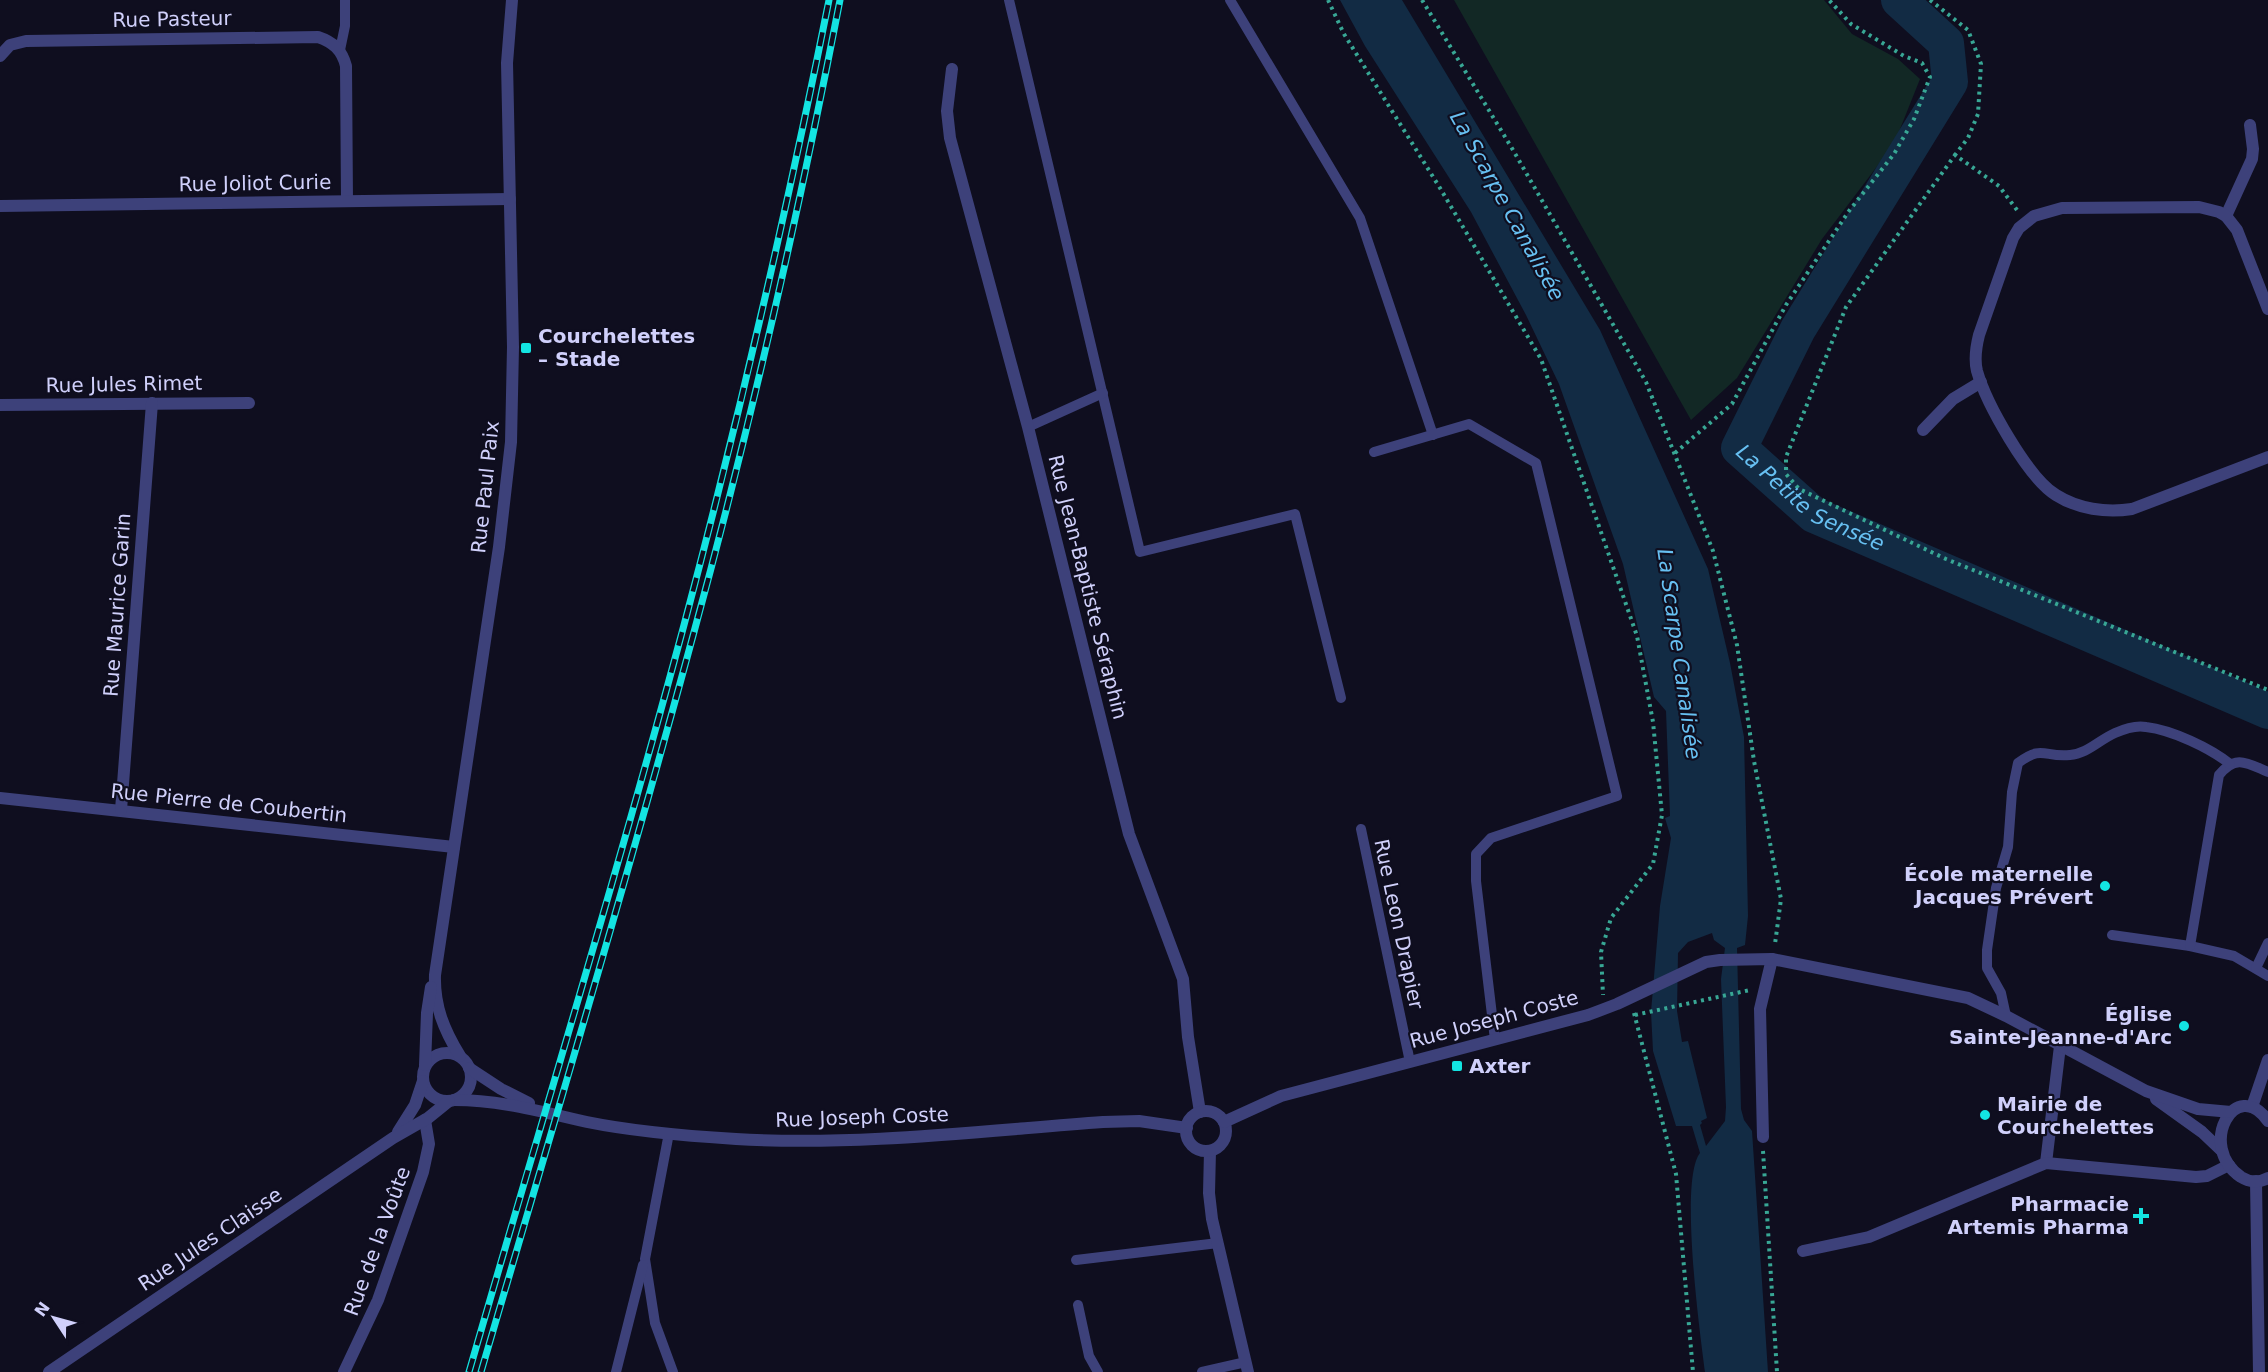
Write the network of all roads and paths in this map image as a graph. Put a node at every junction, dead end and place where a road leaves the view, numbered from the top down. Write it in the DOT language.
graph roads {
  1 [pos="345,0"];
  2 [pos="512,0"];
  3 [pos="1009,0"];
  4 [pos="1230,0"];
  5 [pos="1422,0"];
  6 [pos="1829,0"];
  7 [pos="1930,0"];
  8 [pos="340,50"];
  9 [pos="1,51"];
  10 [pos="952,69"];
  11 [pos="2250,125"];
  12 [pos="1955,155"];
  13 [pos="510,199"];
  14 [pos="347,201"];
  15 [pos="0,206"];
  16 [pos="2226,216"];
  17 [pos="2026,222"];
  18 [pos="2268,309"];
  19 [pos="1981,382"];
  20 [pos="1103,393"];
  21 [pos="152,403"];
  22 [pos="249,403"];
  23 [pos="0,405"];
  24 [pos="1028,428"];
  25 [pos="1923,430"];
  26 [pos="1433,435"];
  27 [pos="1374,452"];
  28 [pos="1674,453"];
  29 [pos="2268,457"];
  30 [pos="2268,690"];
  31 [pos="1341,699"];
  32 [pos="2230,764"];
  33 [pos="2268,772"];
  34 [pos="0,798"];
  35 [pos="121,810"];
  36 [pos="1361,829"];
  37 [pos="454,848"];
  38 [pos="2112,935"];
  39 [pos="2268,943"];
  40 [pos="2190,946"];
  41 [pos="1772,959"];
  42 [pos="2256,968"];
  43 [pos="435,975"];
  44 [pos="2268,976"];
  45 [pos="1751,990"];
  46 [pos="2006,1016"];
  47 [pos="1495,1040"];
  48 [pos="2060,1046"];
  49 [pos="460,1056"];
  50 [pos="2268,1060"];
  51 [pos="1410,1062"];
  52 [pos="425,1066"];
  53 [pos="469,1068"];
  54 [pos="423,1081"];
  55 [pos="2146,1091"];
  56 [pos="451,1100"];
  57 [pos="2252,1107"];
  58 [pos="541,1109"];
  59 [pos="1200,1112"];
  60 [pos="2231,1112"];
  61 [pos="425,1120"];
  62 [pos="2268,1121"];
  63 [pos="1224,1122"];
  64 [pos="1187,1128"];
  65 [pos="669,1133"];
  66 [pos="1763,1137"];
  67 [pos="393,1138"];
  68 [pos="1210,1151"];
  69 [pos="2223,1152"];
  70 [pos="2046,1163"];
  71 [pos="2229,1165"];
  72 [pos="2262,1180"];
  73 [pos="1218,1243"];
  74 [pos="1803,1251"];
  75 [pos="645,1259"];
  76 [pos="1076,1260"];
  77 [pos="1078,1305"];
  78 [pos="1247,1367"];
  79 [pos="49,1372"];
  80 [pos="344,1372"];
  81 [pos="616,1372"];
  82 [pos="673,1372"];
  83 [pos="1098,1372"];
  84 [pos="1202,1372"];
  85 [pos="1693,1372"];
  86 [pos="1777,1372"];
  87 [pos="2259,1372"];
  1 -- 8 [label="lane"];
  2 -- 13 [label="street, Rue Paul Paix"];
  3 -- 20 [label="lane"];
  4 -- 26 [label="lane"];
  5 -- 28 [label="path"];
  6 -- 28 [label="path"];
  7 -- 12 [label="path"];
  8 -- 9 [label="street, Rue Pasteur"];
  8 -- 14 [label="street"];
  10 -- 24 [label="street, Rue Jean-Baptiste Séraphin"];
  11 -- 16 [label="street"];
  12 -- 17 [label="path"];
  12 -- 30 [label="path"];
  13 -- 14 [label="street, Rue Joliot Curie"];
  13 -- 37 [label="street, Rue Paul Paix"];
  14 -- 15 [label="street, Rue Joliot Curie"];
  16 -- 17 [label="street"];
  16 -- 18 [label="street"];
  17 -- 19 [label="street"];
  19 -- 25 [label="street"];
  19 -- 29 [label="street"];
  20 -- 24 [label="lane"];
  20 -- 31 [label="lane"];
  21 -- 22 [label="street, Rue Jules Rimet"];
  21 -- 23 [label="street, Rue Jules Rimet"];
  21 -- 35 [label="street, Rue Maurice Garin"];
  24 -- 59 [label="street, Rue Jean-Baptiste Séraphin"];
  26 -- 27 [label="lane"];
  26 -- 47 [label="lane"];
  28 -- 41 [label="path"];
  32 -- 33 [label="lane"];
  32 -- 40 [label="lane"];
  32 -- 46 [label="lane"];
  34 -- 35 [label="street, Rue Pierre de Coubertin"];
  35 -- 37 [label="street, Rue Pierre de Coubertin"];
  36 -- 51 [label="lane, Rue Leon Drapier"];
  37 -- 43 [label="street, Rue Paul Paix"];
  38 -- 40 [label="lane"];
  39 -- 42 [label="lane"];
  40 -- 42 [label="lane"];
  41 -- 46 [label="street, Rue Joseph Coste"];
  41 -- 47 [label="street, Rue Joseph Coste"];
  41 -- 66 [label="street"];
  42 -- 44 [label="lane"];
  43 -- 49 [label="street, Rue Paul Paix"];
  43 -- 52 [label="street, Rue Paul Paix"];
  45 -- 85 [label="path"];
  46 -- 48 [label="street, Rue Joseph Coste"];
  47 -- 51 [label="street, Rue Joseph Coste"];
  48 -- 55 [label="street, Rue Joseph Coste"];
  48 -- 70 [label="street"];
  49 -- 52 [label="street"];
  49 -- 53 [label="street"];
  50 -- 57 [label="street"];
  51 -- 63 [label="street, Rue Joseph Coste"];
  52 -- 54 [label="street"];
  53 -- 56 [label="street"];
  53 -- 58 [label="street, Rue Joseph Coste"];
  54 -- 56 [label="street"];
  54 -- 67 [label="street, Rue Jules Claisse"];
  55 -- 60 [label="street"];
  55 -- 69 [label="street"];
  56 -- 58 [label="street, Rue Joseph Coste"];
  56 -- 61 [label="street, Rue Jules Claisse"];
  57 -- 60 [label="street"];
  57 -- 62 [label="street"];
  58 -- 65 [label="street, Rue Joseph Coste"];
  59 -- 63 [label="street"];
  59 -- 64 [label="street"];
  60 -- 69 [label="street"];
  61 -- 67 [label="street, Rue Jules Claisse"];
  61 -- 80 [label="street, Rue de la Voûte"];
  63 -- 68 [label="street"];
  64 -- 65 [label="street, Rue Joseph Coste"];
  64 -- 68 [label="street"];
  65 -- 75 [label="lane"];
  66 -- 86 [label="path"];
  67 -- 79 [label="street, Rue Jules Claisse"];
  68 -- 73 [label="street"];
  69 -- 71 [label="street"];
  70 -- 71 [label="street"];
  70 -- 74 [label="street"];
  71 -- 72 [label="street"];
  72 -- 87 [label="street"];
  73 -- 76 [label="lane"];
  73 -- 78 [label="street"];
  75 -- 81 [label="lane"];
  75 -- 82 [label="lane"];
  77 -- 83 [label="lane"];
  78 -- 84 [label="lane"];
}
